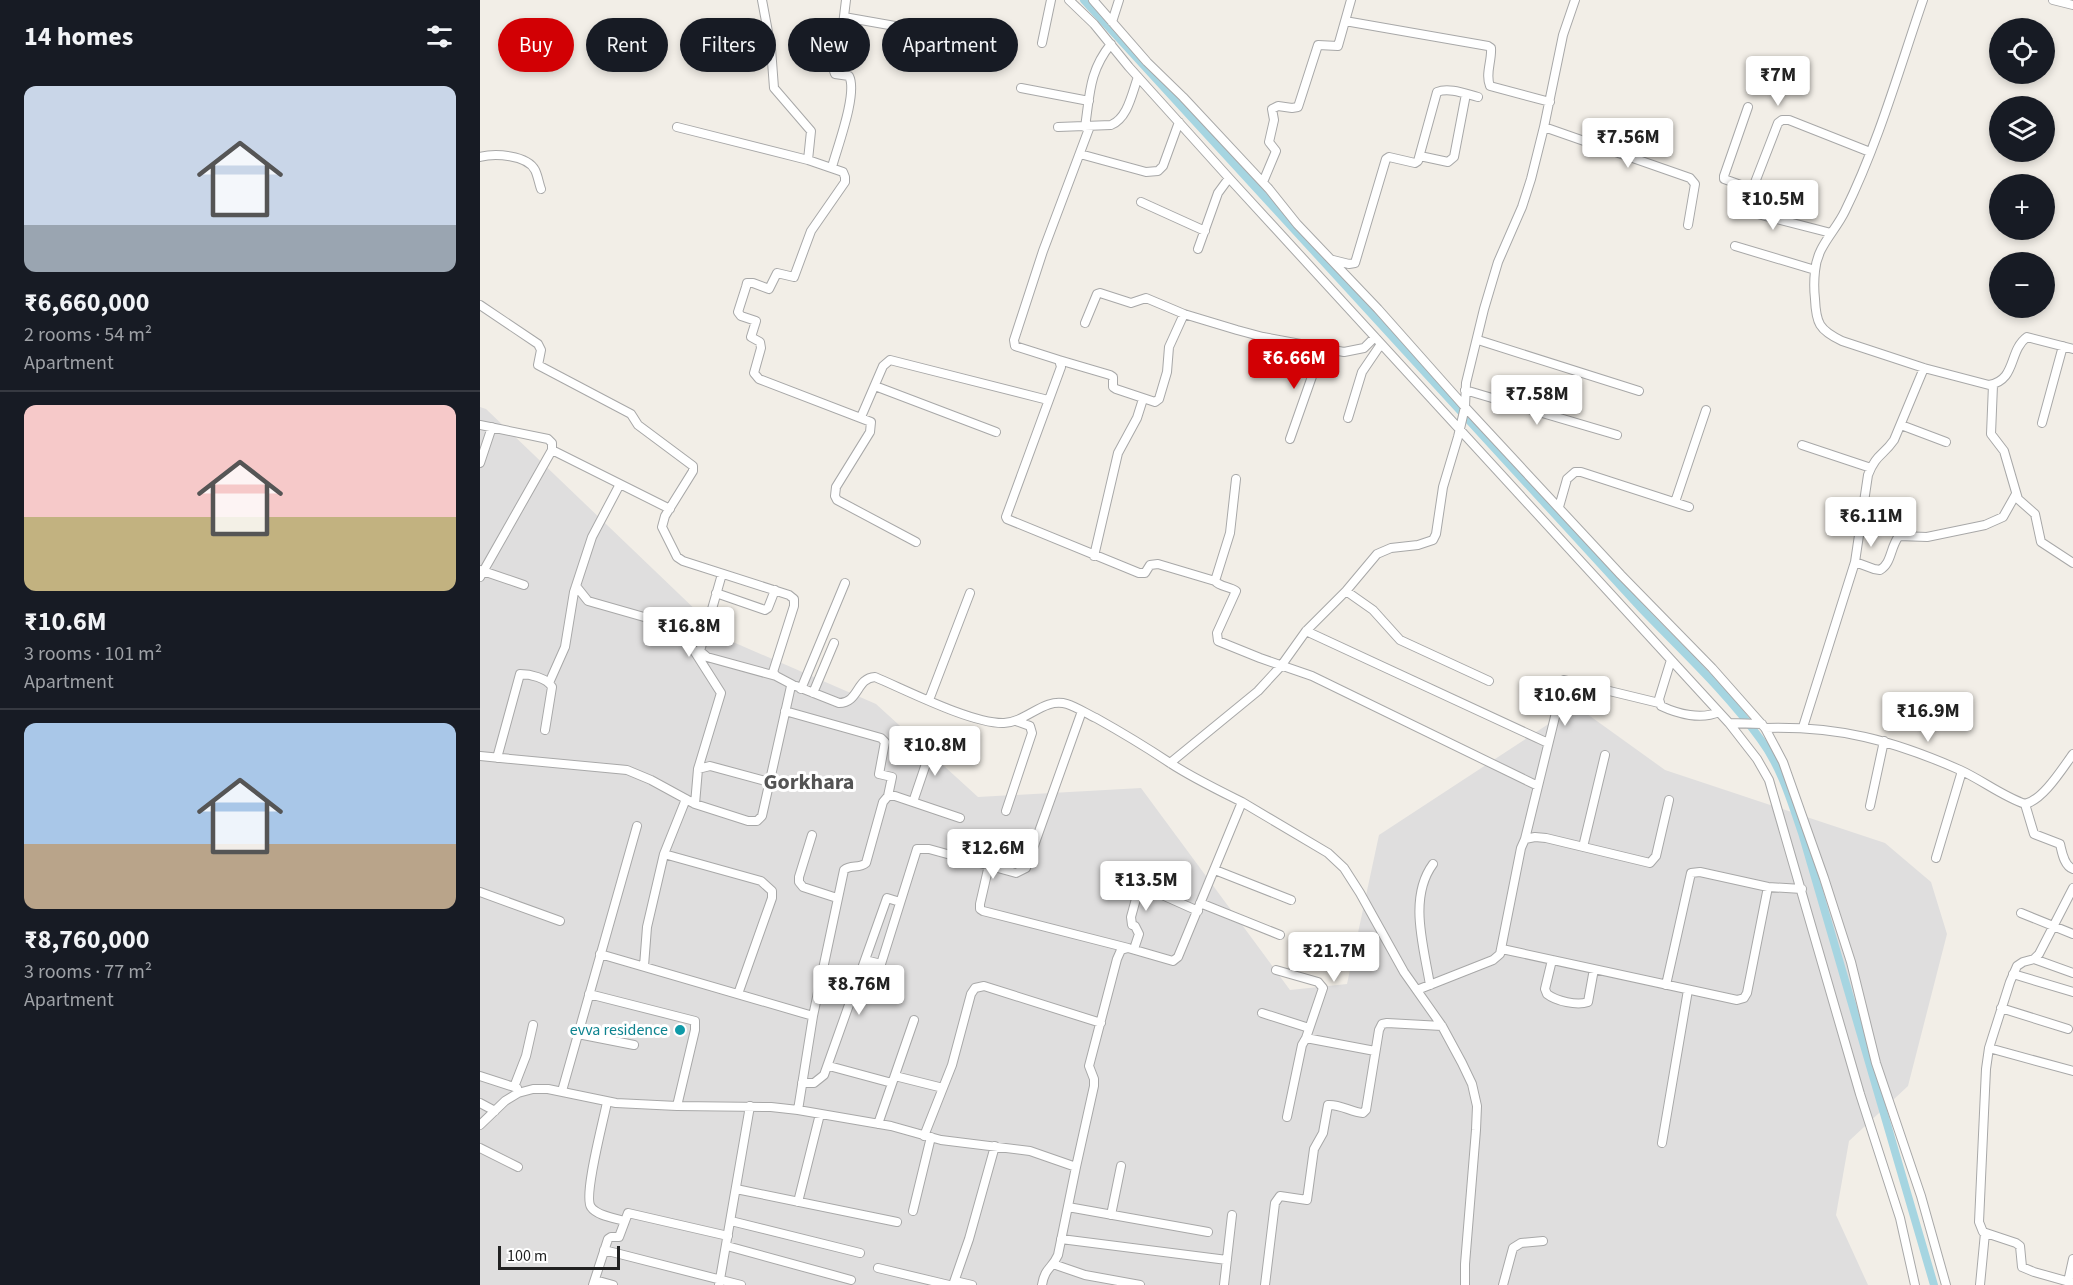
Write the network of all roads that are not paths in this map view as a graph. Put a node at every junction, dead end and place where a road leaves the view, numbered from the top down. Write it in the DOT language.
graph roads {
  1 [pos="762,0"];
  2 [pos="846,0"];
  3 [pos="1051,0"];
  4 [pos="1069,0"];
  5 [pos="1093,0"];
  6 [pos="1119,0"];
  7 [pos="1351,0"];
  8 [pos="1575,0"];
  9 [pos="1923,0"];
  10 [pos="2053,0"];
  11 [pos="2073,5"];
  12 [pos="844,17"];
  13 [pos="1345,21"];
  14 [pos="1112,22"];
  15 [pos="882,24"];
  16 [pos="1042,43"];
  17 [pos="1111,44"];
  18 [pos="1138,77"];
  19 [pos="1021,88"];
  20 [pos="1466,94"];
  21 [pos="1478,97"];
  22 [pos="1089,101"];
  23 [pos="1550,102"];
  24 [pos="1748,107"];
  25 [pos="1179,122"];
  26 [pos="677,127"];
  27 [pos="1058,127"];
  28 [pos="1087,127"];
  29 [pos="1544,127"];
  30 [pos="1870,152"];
  31 [pos="1080,154"];
  32 [pos="480,156"];
  33 [pos="1420,156"];
  34 [pos="808,160"];
  35 [pos="832,167"];
  36 [pos="1229,178"];
  37 [pos="1263,182"];
  38 [pos="541,189"];
  39 [pos="1752,189"];
  40 [pos="1141,202"];
  41 [pos="1688,225"];
  42 [pos="1205,231"];
  43 [pos="1831,233"];
  44 [pos="1735,246"];
  45 [pos="1198,249"];
  46 [pos="1332,260"];
  47 [pos="1815,270"];
  48 [pos="480,305"];
  49 [pos="1185,314"];
  50 [pos="1085,323"];
  51 [pos="1375,337"];
  52 [pos="1478,340"];
  53 [pos="1382,344"];
  54 [pos="2063,346"];
  55 [pos="1322,348"];
  56 [pos="2073,349"];
  57 [pos="1059,360"];
  58 [pos="1924,368"];
  59 [pos="1993,385"];
  60 [pos="875,386"];
  61 [pos="1465,390"];
  62 [pos="1639,391"];
  63 [pos="1143,399"];
  64 [pos="1048,400"];
  65 [pos="1465,407"];
  66 [pos="1706,410"];
  67 [pos="861,417"];
  68 [pos="1347,418"];
  69 [pos="2042,423"];
  70 [pos="480,425"];
  71 [pos="1901,425"];
  72 [pos="492,427"];
  73 [pos="1459,430"];
  74 [pos="996,432"];
  75 [pos="1617,435"];
  76 [pos="1290,439"];
  77 [pos="1946,442"];
  78 [pos="1802,445"];
  79 [pos="552,450"];
  80 [pos="480,463"];
  81 [pos="1870,468"];
  82 [pos="1236,479"];
  83 [pos="620,484"];
  84 [pos="2016,494"];
  85 [pos="1675,502"];
  86 [pos="1559,507"];
  87 [pos="1689,507"];
  88 [pos="670,509"];
  89 [pos="916,542"];
  90 [pos="1094,556"];
  91 [pos="1855,562"];
  92 [pos="2073,563"];
  93 [pos="481,573"];
  94 [pos="722,574"];
  95 [pos="1215,581"];
  96 [pos="845,583"];
  97 [pos="524,585"];
  98 [pos="576,586"];
  99 [pos="775,590"];
  100 [pos="1346,591"];
  101 [pos="716,593"];
  102 [pos="969,593"];
  103 [pos="1306,631"];
  104 [pos="834,642"];
  105 [pos="1671,660"];
  106 [pos="1281,666"];
  107 [pos="776,676"];
  108 [pos="1489,681"];
  109 [pos="549,683"];
  110 [pos="793,685"];
  111 [pos="801,689"];
  112 [pos="813,693"];
  113 [pos="929,700"];
  114 [pos="1659,703"];
  115 [pos="784,711"];
  116 [pos="1082,711"];
  117 [pos="1719,712"];
  118 [pos="1016,721"];
  119 [pos="1731,723"];
  120 [pos="1761,726"];
  121 [pos="1803,727"];
  122 [pos="545,730"];
  123 [pos="1884,741"];
  124 [pos="933,743"];
  125 [pos="1548,743"];
  126 [pos="2073,754"];
  127 [pos="1605,755"];
  128 [pos="480,756"];
  129 [pos="497,758"];
  130 [pos="1170,763"];
  131 [pos="698,770"];
  132 [pos="1962,771"];
  133 [pos="769,782"];
  134 [pos="1538,786"];
  135 [pos="888,796"];
  136 [pos="686,799"];
  137 [pos="1669,800"];
  138 [pos="913,802"];
  139 [pos="1242,802"];
  140 [pos="695,804"];
  141 [pos="2025,804"];
  142 [pos="1870,806"];
  143 [pos="1006,811"];
  144 [pos="960,818"];
  145 [pos="637,826"];
  146 [pos="812,835"];
  147 [pos="1525,839"];
  148 [pos="1584,848"];
  149 [pos="664,854"];
  150 [pos="1936,858"];
  151 [pos="1433,864"];
  152 [pos="988,865"];
  153 [pos="1145,866"];
  154 [pos="2073,869"];
  155 [pos="1215,870"];
  156 [pos="1140,885"];
  157 [pos="1768,887"];
  158 [pos="2073,888"];
  159 [pos="1802,889"];
  160 [pos="480,892"];
  161 [pos="837,898"];
  162 [pos="1291,900"];
  163 [pos="900,902"];
  164 [pos="1199,907"];
  165 [pos="2021,913"];
  166 [pos="560,921"];
  167 [pos="2054,927"];
  168 [pos="2073,934"];
  169 [pos="1280,935"];
  170 [pos="1131,949"];
  171 [pos="1502,949"];
  172 [pos="600,954"];
  173 [pos="2034,959"];
  174 [pos="865,960"];
  175 [pos="1552,960"];
  176 [pos="644,966"];
  177 [pos="1594,969"];
  178 [pos="1276,970"];
  179 [pos="2013,974"];
  180 [pos="2073,974"];
  181 [pos="1430,985"];
  182 [pos="1666,985"];
  183 [pos="1417,990"];
  184 [pos="1688,990"];
  185 [pos="2073,992"];
  186 [pos="589,993"];
  187 [pos="738,994"];
  188 [pos="2001,1008"];
  189 [pos="1262,1013"];
  190 [pos="813,1016"];
  191 [pos="914,1020"];
  192 [pos="1101,1023"];
  193 [pos="532,1025"];
  194 [pos="1442,1026"];
  195 [pos="1309,1028"];
  196 [pos="2068,1029"];
  197 [pos="578,1034"];
  198 [pos="1306,1038"];
  199 [pos="634,1045"];
  200 [pos="1989,1048"];
  201 [pos="1375,1051"];
  202 [pos="829,1066"];
  203 [pos="2073,1071"];
  204 [pos="480,1076"];
  205 [pos="894,1080"];
  206 [pos="801,1083"];
  207 [pos="514,1087"];
  208 [pos="943,1088"];
  209 [pos="525,1090"];
  210 [pos="562,1091"];
  211 [pos="607,1102"];
  212 [pos="480,1103"];
  213 [pos="677,1106"];
  214 [pos="750,1106"];
  215 [pos="798,1110"];
  216 [pos="495,1111"];
  217 [pos="820,1114"];
  218 [pos="1287,1117"];
  219 [pos="878,1124"];
  220 [pos="480,1125"];
  221 [pos="927,1137"];
  222 [pos="1662,1143"];
  223 [pos="996,1146"];
  224 [pos="480,1148"];
  225 [pos="1121,1166"];
  226 [pos="518,1167"];
  227 [pos="1076,1167"];
  228 [pos="736,1189"];
  229 [pos="798,1202"];
  230 [pos="1068,1207"];
  231 [pos="913,1211"];
  232 [pos="1111,1215"];
  233 [pos="1232,1215"];
  234 [pos="625,1221"];
  235 [pos="731,1221"];
  236 [pos="897,1222"];
  237 [pos="1208,1232"];
  238 [pos="1985,1233"];
  239 [pos="728,1236"];
  240 [pos="1061,1239"];
  241 [pos="1542,1241"];
  242 [pos="727,1246"];
  243 [pos="604,1250"];
  244 [pos="860,1253"];
  245 [pos="2073,1259"];
  246 [pos="1227,1260"];
  247 [pos="1053,1264"];
  248 [pos="878,1268"];
  249 [pos="851,1280"];
  250 [pos="2071,1282"];
  251 [pos="594,1283"];
  252 [pos="720,1283"];
  253 [pos="929,1283"];
  254 [pos="952,1284"];
  255 [pos="613,1285"];
  256 [pos="741,1285"];
  257 [pos="972,1285"];
  258 [pos="1042,1285"];
  259 [pos="1140,1285"];
  260 [pos="1224,1285"];
  261 [pos="1265,1285"];
  262 [pos="1465,1285"];
  263 [pos="1503,1285"];
  264 [pos="1915,1285"];
  265 [pos="1946,1285"];
  266 [pos="1980,1285"];
  1 -- 34 [label="street"];
  2 -- 12 [label="street"];
  3 -- 16 [label="street"];
  4 -- 17 [label="street"];
  5 -- 14 [label="street"];
  6 -- 14 [label="street"];
  7 -- 13 [label="street"];
  8 -- 23 [label="street"];
  9 -- 30 [label="street"];
  10 -- 11 [label="street"];
  12 -- 15 [label="street"];
  12 -- 35 [label="street"];
  13 -- 23 [label="street"];
  13 -- 37 [label="street"];
  14 -- 37 [label="street"];
  17 -- 18 [label="street"];
  17 -- 22 [label="street"];
  18 -- 25 [label="street"];
  18 -- 28 [label="street"];
  19 -- 22 [label="street"];
  20 -- 21 [label="street"];
  20 -- 33 [label="street"];
  20 -- 33 [label="street"];
  22 -- 28 [label="street"];
  23 -- 29 [label="street"];
  24 -- 39 [label="street"];
  25 -- 31 [label="street"];
  25 -- 36 [label="street"];
  26 -- 34 [label="street"];
  27 -- 28 [label="street"];
  28 -- 31 [label="street"];
  29 -- 41 [label="street"];
  29 -- 52 [label="street"];
  30 -- 39 [label="street"];
  30 -- 43 [label="street"];
  31 -- 57 [label="street"];
  32 -- 38 [label="street"];
  33 -- 46 [label="street"];
  34 -- 35 [label="street"];
  35 -- 67 [label="street"];
  36 -- 42 [label="street"];
  36 -- 51 [label="street"];
  37 -- 46 [label="street"];
  39 -- 43 [label="street"];
  40 -- 42 [label="street"];
  42 -- 45 [label="street"];
  43 -- 47 [label="street"];
  44 -- 47 [label="street"];
  46 -- 65 [label="street"];
  47 -- 58 [label="street"];
  48 -- 88 [label="street"];
  49 -- 50 [label="street"];
  49 -- 55 [label="street"];
  49 -- 63 [label="street"];
  51 -- 53 [label="street"];
  51 -- 55 [label="street"];
  52 -- 61 [label="street"];
  52 -- 62 [label="street"];
  53 -- 68 [label="street"];
  53 -- 73 [label="street"];
  54 -- 56 [label="street"];
  54 -- 59 [label="street"];
  54 -- 69 [label="street"];
  55 -- 76 [label="street"];
  57 -- 63 [label="street"];
  57 -- 64 [label="street"];
  58 -- 59 [label="street"];
  58 -- 71 [label="street"];
  59 -- 84 [label="street"];
  60 -- 64 [label="street"];
  60 -- 67 [label="street"];
  60 -- 74 [label="street"];
  61 -- 65 [label="street"];
  61 -- 75 [label="street"];
  63 -- 90 [label="street"];
  64 -- 90 [label="street"];
  65 -- 73 [label="street"];
  65 -- 86 [label="street"];
  66 -- 85 [label="street"];
  67 -- 89 [label="street"];
  70 -- 72 [label="street"];
  71 -- 77 [label="street"];
  71 -- 81 [label="street"];
  72 -- 79 [label="street"];
  72 -- 80 [label="street"];
  73 -- 100 [label="street"];
  73 -- 105 [label="street"];
  78 -- 81 [label="street"];
  79 -- 83 [label="street"];
  79 -- 93 [label="street"];
  81 -- 91 [label="street"];
  82 -- 95 [label="street"];
  83 -- 88 [label="street"];
  83 -- 98 [label="street"];
  84 -- 91 [label="street"];
  84 -- 92 [label="street"];
  85 -- 86 [label="street"];
  85 -- 87 [label="street"];
  86 -- 120 [label="street"];
  88 -- 94 [label="street"];
  90 -- 95 [label="street"];
  91 -- 121 [label="street"];
  93 -- 97 [label="street"];
  94 -- 99 [label="street"];
  94 -- 101 [label="street"];
  95 -- 106 [label="street"];
  96 -- 111 [label="street"];
  98 -- 109 [label="street"];
  98 -- 131 [label="street"];
  99 -- 101 [label="street"];
  99 -- 107 [label="street"];
  100 -- 103 [label="street"];
  100 -- 108 [label="street"];
  101 -- 107 [label="street"];
  102 -- 113 [label="street"];
  103 -- 106 [label="street"];
  103 -- 125 [label="street"];
  104 -- 112 [label="street"];
  105 -- 114 [label="street"];
  105 -- 117 [label="street"];
  106 -- 130 [label="street"];
  106 -- 134 [label="street"];
  107 -- 110 [label="street"];
  109 -- 122 [label="street"];
  109 -- 129 [label="street"];
  110 -- 111 [label="street"];
  110 -- 115 [label="street"];
  111 -- 112 [label="street"];
  112 -- 113 [label="street"];
  113 -- 118 [label="street"];
  114 -- 117 [label="street"];
  114 -- 125 [label="street"];
  115 -- 133 [label="street"];
  115 -- 135 [label="street"];
  116 -- 118 [label="street"];
  116 -- 130 [label="street"];
  116 -- 152 [label="street"];
  117 -- 119 [label="street"];
  118 -- 143 [label="street"];
  119 -- 120 [label="street"];
  119 -- 159 [label="street"];
  120 -- 121 [label="street"];
  120 -- 265 [label="street"];
  121 -- 123 [label="street"];
  123 -- 132 [label="street"];
  123 -- 142 [label="street"];
  124 -- 138 [label="street"];
  125 -- 134 [label="street"];
  126 -- 141 [label="street"];
  127 -- 148 [label="street"];
  128 -- 129 [label="street"];
  129 -- 136 [label="street"];
  130 -- 139 [label="street"];
  131 -- 133 [label="street"];
  131 -- 140 [label="street"];
  132 -- 141 [label="street"];
  132 -- 150 [label="street"];
  133 -- 140 [label="street"];
  134 -- 147 [label="street"];
  135 -- 138 [label="street"];
  135 -- 161 [label="street"];
  136 -- 140 [label="street"];
  136 -- 149 [label="street"];
  137 -- 148 [label="street"];
  138 -- 144 [label="street"];
  139 -- 155 [label="street"];
  139 -- 183 [label="street"];
  141 -- 154 [label="street"];
  145 -- 172 [label="street"];
  146 -- 161 [label="street"];
  147 -- 148 [label="street"];
  147 -- 171 [label="street"];
  149 -- 176 [label="street"];
  149 -- 187 [label="street"];
  151 -- 181 [label="street"];
  152 -- 163 [label="street"];
  152 -- 170 [label="street"];
  153 -- 156 [label="street"];
  155 -- 162 [label="street"];
  155 -- 164 [label="street"];
  156 -- 164 [label="street"];
  156 -- 170 [label="street"];
  157 -- 159 [label="street"];
  157 -- 182 [label="street"];
  157 -- 184 [label="street"];
  158 -- 167 [label="street"];
  159 -- 264 [label="street"];
  160 -- 166 [label="street"];
  161 -- 190 [label="street"];
  163 -- 174 [label="street"];
  163 -- 174 [label="street"];
  164 -- 169 [label="street"];
  164 -- 170 [label="street"];
  165 -- 167 [label="street"];
  167 -- 168 [label="street"];
  167 -- 173 [label="street"];
  170 -- 192 [label="street"];
  171 -- 175 [label="street"];
  171 -- 181 [label="street"];
  172 -- 176 [label="street"];
  172 -- 186 [label="street"];
  173 -- 179 [label="street"];
  173 -- 180 [label="street"];
  174 -- 202 [label="street"];
  175 -- 177 [label="street"];
  175 -- 177 [label="street"];
  176 -- 187 [label="street"];
  177 -- 182 [label="street"];
  178 -- 195 [label="street"];
  179 -- 185 [label="street"];
  179 -- 188 [label="street"];
  181 -- 183 [label="street"];
  182 -- 184 [label="street"];
  183 -- 194 [label="street"];
  184 -- 222 [label="street"];
  186 -- 197 [label="street"];
  186 -- 213 [label="street"];
  187 -- 190 [label="street"];
  188 -- 196 [label="street"];
  188 -- 200 [label="street"];
  189 -- 195 [label="street"];
  190 -- 206 [label="street"];
  191 -- 205 [label="street"];
  192 -- 208 [label="street"];
  192 -- 227 [label="street"];
  193 -- 207 [label="street"];
  194 -- 201 [label="street"];
  194 -- 262 [label="street"];
  195 -- 198 [label="street"];
  197 -- 199 [label="street"];
  197 -- 210 [label="street"];
  198 -- 201 [label="street"];
  198 -- 218 [label="street"];
  200 -- 203 [label="street"];
  200 -- 238 [label="street"];
  201 -- 261 [label="street"];
  202 -- 205 [label="street"];
  202 -- 206 [label="street"];
  204 -- 207 [label="street"];
  205 -- 208 [label="street"];
  205 -- 219 [label="street"];
  206 -- 215 [label="street"];
  207 -- 209 [label="street"];
  208 -- 221 [label="street"];
  209 -- 210 [label="street"];
  209 -- 216 [label="street"];
  210 -- 211 [label="street"];
  211 -- 213 [label="street"];
  211 -- 234 [label="street"];
  212 -- 216 [label="street"];
  213 -- 214 [label="street"];
  214 -- 215 [label="street"];
  214 -- 228 [label="street"];
  215 -- 217 [label="street"];
  216 -- 220 [label="street"];
  217 -- 219 [label="street"];
  217 -- 229 [label="street"];
  219 -- 221 [label="street"];
  221 -- 223 [label="street"];
  221 -- 231 [label="street"];
  223 -- 227 [label="street"];
  223 -- 254 [label="street"];
  224 -- 226 [label="street"];
  225 -- 232 [label="street"];
  227 -- 230 [label="street"];
  228 -- 229 [label="street"];
  228 -- 235 [label="street"];
  229 -- 236 [label="street"];
  230 -- 232 [label="street"];
  230 -- 240 [label="street"];
  232 -- 237 [label="street"];
  233 -- 246 [label="street"];
  234 -- 239 [label="street"];
  234 -- 243 [label="street"];
  235 -- 239 [label="street"];
  235 -- 244 [label="street"];
  238 -- 250 [label="street"];
  238 -- 266 [label="street"];
  239 -- 242 [label="street"];
  240 -- 246 [label="street"];
  240 -- 247 [label="street"];
  241 -- 263 [label="street"];
  242 -- 249 [label="street"];
  242 -- 252 [label="street"];
  243 -- 251 [label="street"];
  243 -- 252 [label="street"];
  245 -- 250 [label="street"];
  246 -- 260 [label="street"];
  247 -- 258 [label="street"];
  247 -- 259 [label="street"];
  248 -- 253 [label="street"];
  251 -- 255 [label="street"];
  252 -- 256 [label="street"];
  253 -- 254 [label="street"];
  254 -- 257 [label="street"];
}
